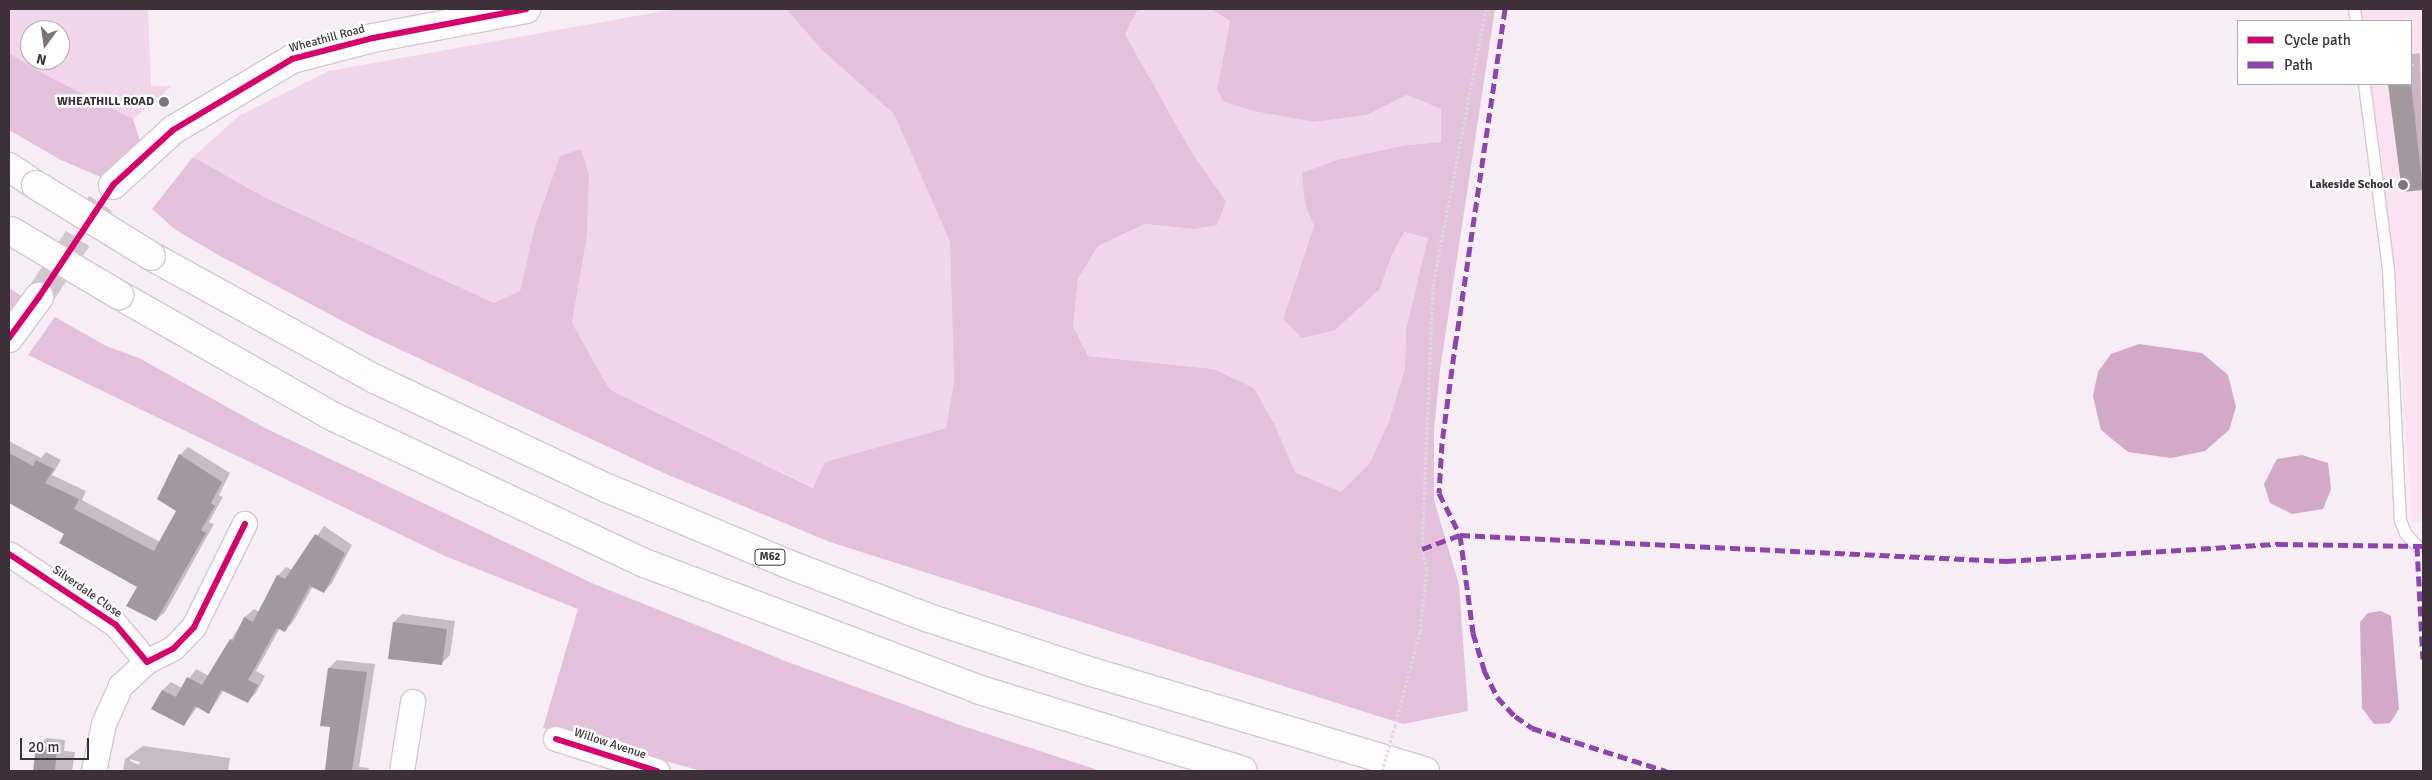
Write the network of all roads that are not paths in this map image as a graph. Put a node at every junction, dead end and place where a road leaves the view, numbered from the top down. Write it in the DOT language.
graph roads {
  1 [pos="526,9"];
  2 [pos="2364,85"];
  3 [pos="9,167"];
  4 [pos="112,185"];
  5 [pos="10,230"];
  6 [pos="39,298"];
  7 [pos="9,338"];
  8 [pos="245,524"];
  9 [pos="2418,546"];
  10 [pos="9,554"];
  11 [pos="147,662"];
  12 [pos="413,702"];
  13 [pos="556,739"];
  14 [pos="94,771"];
  15 [pos="402,771"];
  16 [pos="657,771"];
  17 [pos="1243,771"];
  18 [pos="1425,771"];
  1 -- 4 [label="main road, Wheathill Road"];
  2 -- 9 [label="lane"];
  3 -- 18 [label="main road, M62, bridge"];
  5 -- 17 [label="main road, bridge"];
  6 -- 7 [label="main road"];
  8 -- 11 [label="street"];
  10 -- 11 [label="street, Silverdale Close"];
  11 -- 14 [label="street"];
  12 -- 15 [label="street"];
  13 -- 16 [label="street, Willow Avenue"];
}
